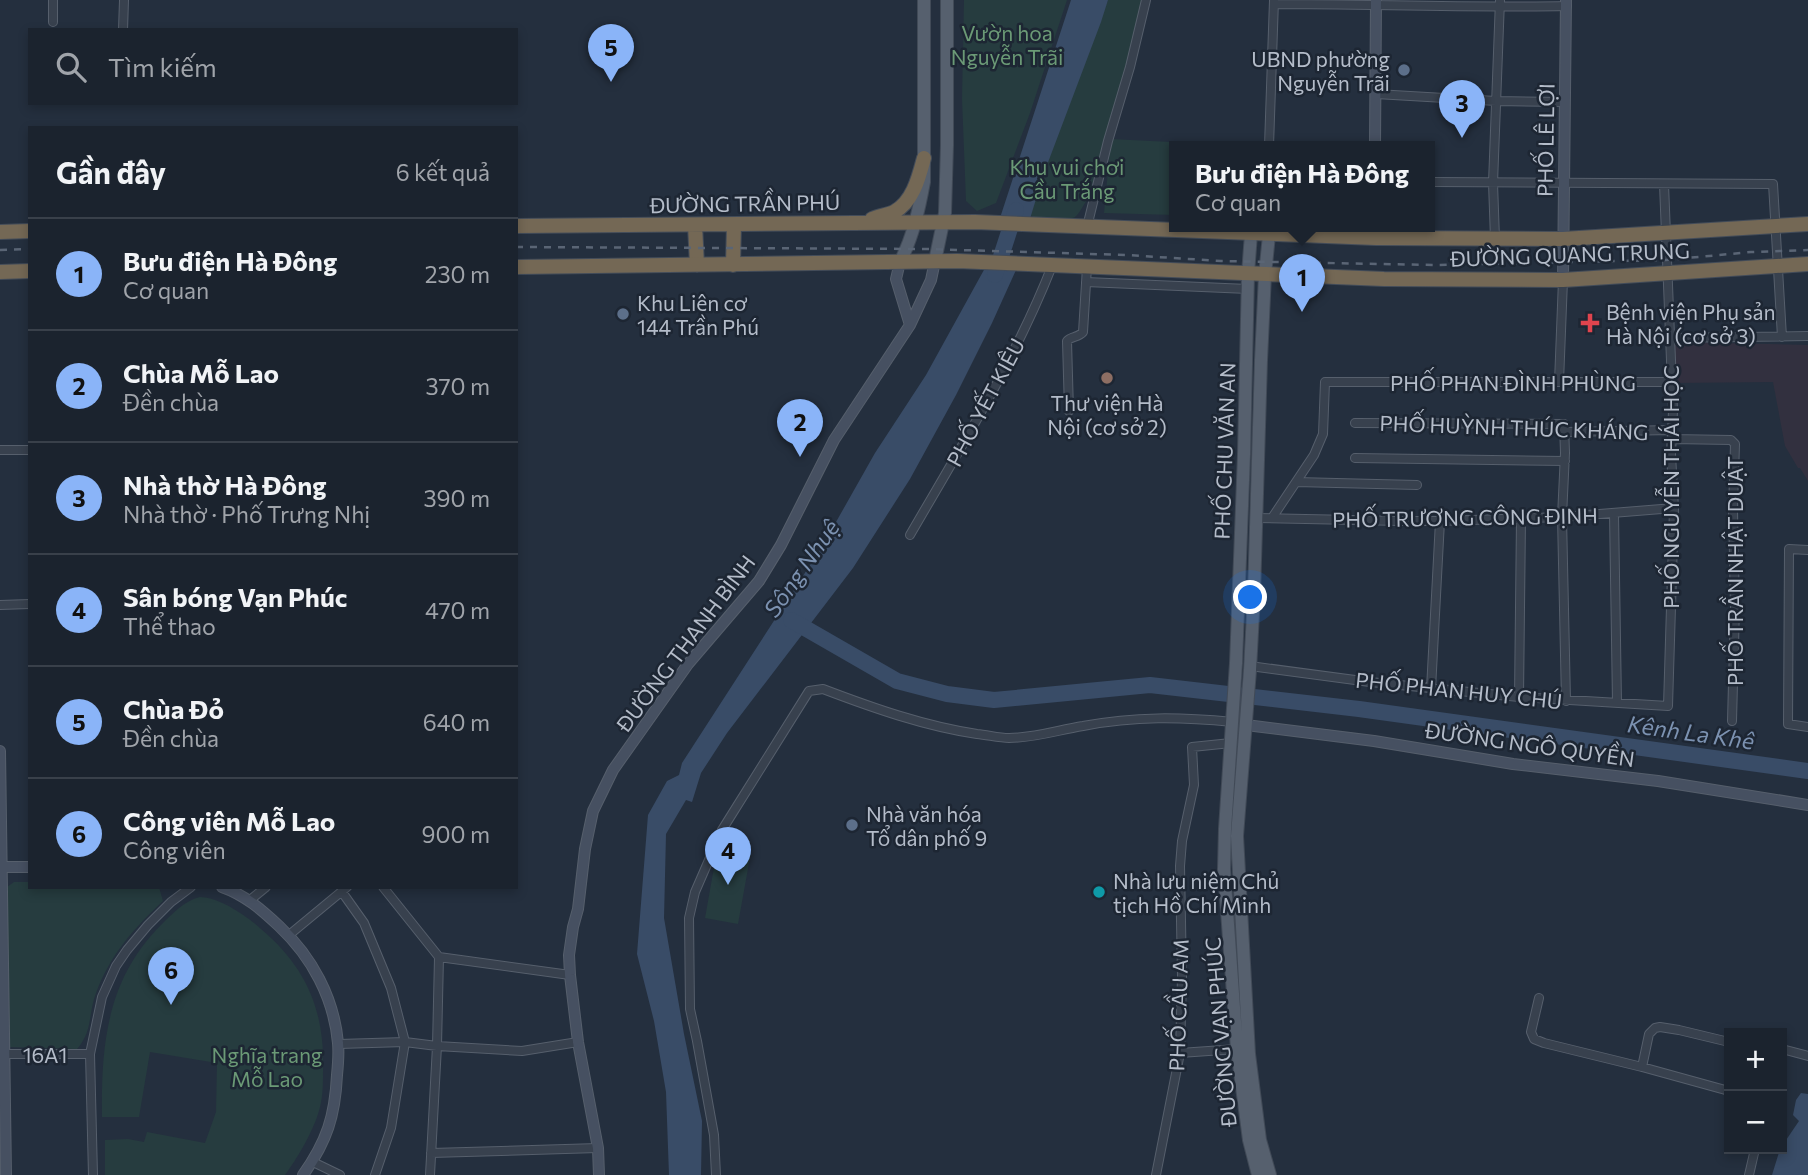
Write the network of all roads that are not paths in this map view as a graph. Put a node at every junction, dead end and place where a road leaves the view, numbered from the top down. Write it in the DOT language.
graph roads {
  1 [pos="53,0"];
  2 [pos="124,0"];
  3 [pos="924,0"];
  4 [pos="947,0"];
  5 [pos="1146,0"];
  6 [pos="1273,2"];
  7 [pos="1376,2"];
  8 [pos="1434,3"];
  9 [pos="1567,3"];
  10 [pos="1500,4"];
  11 [pos="53,22"];
  12 [pos="123,28"];
  13 [pos="1376,94"];
  14 [pos="1496,101"];
  15 [pos="1565,102"];
  16 [pos="1269,141"];
  17 [pos="1376,141"];
  18 [pos="924,158"];
  19 [pos="1435,182"];
  20 [pos="1493,183"];
  21 [pos="1564,183"];
  22 [pos="1664,184"];
  23 [pos="915,222"];
  24 [pos="943,222"];
  25 [pos="862,223"];
  26 [pos="1808,224"];
  27 [pos="695,225"];
  28 [pos="734,225"];
  29 [pos="1053,225"];
  30 [pos="1775,225"];
  31 [pos="518,226"];
  32 [pos="1087,227"];
  33 [pos="1169,228"];
  34 [pos="28,231"];
  35 [pos="0,232"];
  36 [pos="1251,232"];
  37 [pos="1269,232"];
  38 [pos="1376,232"];
  39 [pos="1666,232"];
  40 [pos="1495,239"];
  41 [pos="1563,239"];
  42 [pos="935,261"];
  43 [pos="900,262"];
  44 [pos="1808,264"];
  45 [pos="697,265"];
  46 [pos="733,265"];
  47 [pos="1046,265"];
  48 [pos="1777,265"];
  49 [pos="518,267"];
  50 [pos="1087,267"];
  51 [pos="23,271"];
  52 [pos="0,272"];
  53 [pos="1669,272"];
  54 [pos="1563,279"];
  55 [pos="1248,281"];
  56 [pos="1086,282"];
  57 [pos="1264,282"];
  58 [pos="0,284"];
  59 [pos="909,325"];
  60 [pos="1808,336"];
  61 [pos="1782,337"];
  62 [pos="1670,338"];
  63 [pos="1559,382"];
  64 [pos="1672,382"];
  65 [pos="1069,411"];
  66 [pos="1355,423"];
  67 [pos="1564,432"];
  68 [pos="1672,435"];
  69 [pos="0,450"];
  70 [pos="28,450"];
  71 [pos="1251,454"];
  72 [pos="1355,458"];
  73 [pos="1565,461"];
  74 [pos="1296,482"];
  75 [pos="1417,485"];
  76 [pos="1674,509"];
  77 [pos="1614,513"];
  78 [pos="1562,517"];
  79 [pos="1255,518"];
  80 [pos="1521,518"];
  81 [pos="1272,519"];
  82 [pos="1440,521"];
  83 [pos="910,535"];
  84 [pos="1808,550"];
  85 [pos="28,604"];
  86 [pos="0,605"];
  87 [pos="1237,610"];
  88 [pos="1253,611"];
  89 [pos="1236,666"];
  90 [pos="1250,668"];
  91 [pos="1431,689"];
  92 [pos="1519,697"];
  93 [pos="1566,701"];
  94 [pos="1617,703"];
  95 [pos="1668,706"];
  96 [pos="1233,719"];
  97 [pos="1246,721"];
  98 [pos="1732,721"];
  99 [pos="1808,727"];
  100 [pos="1231,743"];
  101 [pos="0,751"];
  102 [pos="1233,805"];
  103 [pos="1808,805"];
  104 [pos="1,867"];
  105 [pos="28,867"];
  106 [pos="188,889"];
  107 [pos="226,889"];
  108 [pos="264,889"];
  109 [pos="385,889"];
  110 [pos="345,890"];
  111 [pos="250,900"];
  112 [pos="289,935"];
  113 [pos="439,957"];
  114 [pos="569,975"];
  115 [pos="1539,998"];
  116 [pos="1724,1041"];
  117 [pos="405,1042"];
  118 [pos="578,1042"];
  119 [pos="339,1044"];
  120 [pos="437,1046"];
  121 [pos="1237,1048"];
  122 [pos="1787,1050"];
  123 [pos="1180,1053"];
  124 [pos="2,1054"];
  125 [pos="90,1054"];
  126 [pos="1808,1056"];
  127 [pos="1642,1068"];
  128 [pos="1724,1090"];
  129 [pos="1250,1103"];
  130 [pos="598,1148"];
  131 [pos="431,1153"];
  132 [pos="1754,1154"];
  133 [pos="313,1161"];
  134 [pos="718,1173"];
  135 [pos="6,1175"];
  136 [pos="93,1175"];
  137 [pos="303,1175"];
  138 [pos="340,1175"];
  139 [pos="375,1175"];
  140 [pos="430,1175"];
  141 [pos="599,1175"];
  142 [pos="1156,1175"];
  143 [pos="1258,1175"];
  144 [pos="1270,1175"];
  145 [pos="1749,1175"];
  1 -- 11 [label="street"];
  2 -- 12 [label="street"];
  3 -- 18 [label="main road"];
  4 -- 24 [label="main road"];
  5 -- 32 [label="street"];
  6 -- 7 [label="street"];
  6 -- 16 [label="street"];
  7 -- 8 [label="street"];
  7 -- 13 [label="street"];
  8 -- 10 [label="street"];
  9 -- 10 [label="street"];
  9 -- 15 [label="street, PHỐ LÊ LỢI"];
  10 -- 14 [label="street"];
  13 -- 14 [label="street"];
  13 -- 17 [label="street"];
  14 -- 15 [label="street"];
  14 -- 20 [label="street"];
  15 -- 21 [label="street, PHỐ LÊ LỢI"];
  18 -- 23 [label="main road"];
  18 -- 25 [label="highway"];
  19 -- 20 [label="street"];
  20 -- 21 [label="street"];
  20 -- 40 [label="street"];
  21 -- 22 [label="street"];
  21 -- 41 [label="street, PHỐ LÊ LỢI"];
  22 -- 30 [label="street"];
  22 -- 39 [label="street, PHỐ NGUYỄN THÁI HỌC"];
  23 -- 24 [label="highway, ĐƯỜNG TRẦN PHÚ"];
  23 -- 25 [label="highway, ĐƯỜNG TRẦN PHÚ"];
  23 -- 43 [label="main road"];
  24 -- 29 [label="highway, ĐƯỜNG TRẦN PHÚ"];
  24 -- 42 [label="main road"];
  25 -- 28 [label="highway, ĐƯỜNG TRẦN PHÚ"];
  26 -- 30 [label="highway, ĐƯỜNG QUANG TRUNG"];
  27 -- 28 [label="highway, ĐƯỜNG TRẦN PHÚ"];
  27 -- 31 [label="highway, ĐƯỜNG TRẦN PHÚ"];
  27 -- 45 [label="highway"];
  28 -- 46 [label="highway"];
  29 -- 32 [label="highway, ĐƯỜNG QUANG TRUNG"];
  30 -- 39 [label="highway, ĐƯỜNG QUANG TRUNG"];
  30 -- 48 [label="street"];
  32 -- 33 [label="highway, ĐƯỜNG QUANG TRUNG"];
  34 -- 35 [label="highway"];
  36 -- 55 [label="main road, PHỐ CHU VĂN AN"];
  37 -- 57 [label="main road, PHỐ CHU VĂN AN"];
  38 -- 40 [label="highway, ĐƯỜNG QUANG TRUNG"];
  39 -- 41 [label="highway, ĐƯỜNG QUANG TRUNG"];
  39 -- 53 [label="street, PHỐ NGUYỄN THÁI HỌC"];
  40 -- 41 [label="highway, ĐƯỜNG QUANG TRUNG"];
  41 -- 54 [label="street, PHỐ LÊ LỢI"];
  42 -- 43 [label="highway"];
  42 -- 47 [label="highway, ĐƯỜNG QUANG TRUNG"];
  42 -- 59 [label="street, ĐƯỜNG THANH BÌNH"];
  43 -- 46 [label="highway"];
  43 -- 59 [label="street"];
  44 -- 48 [label="highway, ĐƯỜNG QUANG TRUNG"];
  45 -- 46 [label="highway"];
  45 -- 49 [label="highway"];
  47 -- 50 [label="highway, ĐƯỜNG QUANG TRUNG"];
  47 -- 83 [label="street, PHỐ YẾT KIÊU"];
  48 -- 53 [label="highway, ĐƯỜNG QUANG TRUNG"];
  48 -- 61 [label="street"];
  50 -- 55 [label="highway, ĐƯỜNG QUANG TRUNG"];
  50 -- 56 [label="street"];
  51 -- 52 [label="highway"];
  51 -- 58 [label="street"];
  53 -- 54 [label="highway, ĐƯỜNG QUANG TRUNG"];
  53 -- 62 [label="street, PHỐ NGUYỄN THÁI HỌC"];
  54 -- 57 [label="highway, ĐƯỜNG QUANG TRUNG"];
  54 -- 63 [label="street"];
  55 -- 56 [label="street"];
  55 -- 57 [label="highway, ĐƯỜNG QUANG TRUNG"];
  55 -- 71 [label="main road, PHỐ CHU VĂN AN"];
  56 -- 65 [label="street"];
  57 -- 71 [label="main road, PHỐ CHU VĂN AN"];
  59 -- 114 [label="street, ĐƯỜNG THANH BÌNH"];
  60 -- 61 [label="street"];
  61 -- 62 [label="street"];
  62 -- 64 [label="street, PHỐ NGUYỄN THÁI HỌC"];
  63 -- 64 [label="street, PHỐ PHAN ĐÌNH PHÙNG"];
  63 -- 74 [label="street, PHỐ PHAN ĐÌNH PHÙNG"];
  64 -- 68 [label="street, PHỐ NGUYỄN THÁI HỌC"];
  66 -- 67 [label="street, PHỐ HUỲNH THÚC KHÁNG"];
  67 -- 68 [label="street, PHỐ HUỲNH THÚC KHÁNG"];
  67 -- 73 [label="street"];
  68 -- 76 [label="street, PHỐ NGUYỄN THÁI HỌC"];
  68 -- 98 [label="street, PHỐ TRẦN NHẬT DUẬT"];
  69 -- 70 [label="street"];
  71 -- 79 [label="main road, PHỐ CHU VĂN AN"];
  71 -- 87 [label="main road, PHỐ CHU VĂN AN"];
  72 -- 73 [label="street"];
  73 -- 78 [label="street"];
  74 -- 75 [label="street"];
  74 -- 81 [label="street"];
  76 -- 77 [label="street, PHỐ TRƯƠNG CÔNG ĐỊNH"];
  76 -- 95 [label="street, PHỐ NGUYỄN THÁI HỌC"];
  77 -- 78 [label="street, PHỐ TRƯƠNG CÔNG ĐỊNH"];
  77 -- 94 [label="street"];
  78 -- 80 [label="street, PHỐ TRƯƠNG CÔNG ĐỊNH"];
  78 -- 93 [label="street"];
  79 -- 81 [label="street, PHỐ TRƯƠNG CÔNG ĐỊNH"];
  79 -- 88 [label="main road, PHỐ CHU VĂN AN"];
  80 -- 82 [label="street, PHỐ TRƯƠNG CÔNG ĐỊNH"];
  80 -- 92 [label="street"];
  81 -- 82 [label="street, PHỐ TRƯƠNG CÔNG ĐỊNH"];
  82 -- 91 [label="street"];
  84 -- 99 [label="street"];
  85 -- 86 [label="street"];
  87 -- 88 [label="main road"];
  87 -- 89 [label="main road, PHỐ CHU VĂN AN"];
  88 -- 90 [label="main road, PHỐ CHU VĂN AN"];
  89 -- 90 [label="main road"];
  89 -- 96 [label="main road, PHỐ CHU VĂN AN"];
  90 -- 91 [label="street, PHỐ PHAN HUY CHÚ"];
  90 -- 97 [label="main road, PHỐ CHU VĂN AN"];
  91 -- 92 [label="street, PHỐ PHAN HUY CHÚ"];
  92 -- 93 [label="street, PHỐ PHAN HUY CHÚ"];
  93 -- 94 [label="street, PHỐ PHAN HUY CHÚ"];
  94 -- 95 [label="street, PHỐ PHAN HUY CHÚ"];
  96 -- 100 [label="main road, ĐƯỜNG VẠN PHÚC"];
  96 -- 134 [label="street"];
  97 -- 102 [label="main road, ĐƯỜNG VẠN PHÚC"];
  97 -- 103 [label="street, ĐƯỜNG NGÔ QUYỀN"];
  100 -- 102 [label="main road, ĐƯỜNG VẠN PHÚC"];
  100 -- 123 [label="street, PHỐ CẦU AM"];
  101 -- 104 [label="street"];
  102 -- 121 [label="main road, ĐƯỜNG VẠN PHÚC"];
  102 -- 129 [label="main road, ĐƯỜNG VẠN PHÚC"];
  104 -- 105 [label="street"];
  104 -- 124 [label="street"];
  106 -- 125 [label="street"];
  107 -- 111 [label="street"];
  108 -- 111 [label="street"];
  109 -- 113 [label="street"];
  110 -- 112 [label="street"];
  110 -- 117 [label="street"];
  111 -- 112 [label="street"];
  112 -- 119 [label="street"];
  113 -- 114 [label="street"];
  113 -- 120 [label="street"];
  114 -- 118 [label="street, ĐƯỜNG THANH BÌNH"];
  115 -- 127 [label="street"];
  116 -- 127 [label="street"];
  117 -- 119 [label="street"];
  117 -- 120 [label="street"];
  117 -- 139 [label="street"];
  118 -- 120 [label="street"];
  118 -- 130 [label="street, ĐƯỜNG THANH BÌNH"];
  119 -- 133 [label="street"];
  120 -- 131 [label="street"];
  121 -- 123 [label="street"];
  121 -- 129 [label="main road, ĐƯỜNG VẠN PHÚC"];
  122 -- 126 [label="street"];
  123 -- 142 [label="street, PHỐ CẦU AM"];
  124 -- 125 [label="street, 16A1"];
  124 -- 135 [label="street"];
  125 -- 136 [label="street"];
  127 -- 128 [label="street"];
  129 -- 143 [label="main road, ĐƯỜNG VẠN PHÚC"];
  129 -- 144 [label="main road, ĐƯỜNG VẠN PHÚC"];
  130 -- 131 [label="street"];
  130 -- 141 [label="street, ĐƯỜNG THANH BÌNH"];
  131 -- 140 [label="street"];
  132 -- 145 [label="street"];
  133 -- 137 [label="street"];
  133 -- 138 [label="street"];
}
